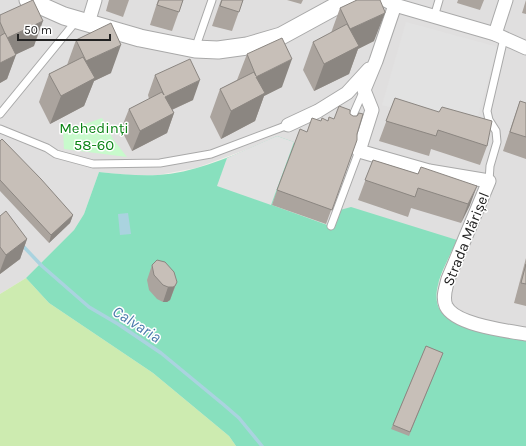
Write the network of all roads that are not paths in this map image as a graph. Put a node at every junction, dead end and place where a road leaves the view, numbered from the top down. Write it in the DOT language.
graph roads {
  1 [pos="28,0"];
  2 [pos="95,0"];
  3 [pos="212,0"];
  4 [pos="347,0"];
  5 [pos="439,0"];
  6 [pos="506,0"];
  7 [pos="390,3"];
  8 [pos="434,17"];
  9 [pos="83,22"];
  10 [pos="500,36"];
  11 [pos="526,48"];
  12 [pos="195,49"];
  13 [pos="376,61"];
  14 [pos="364,90"];
  15 [pos="0,114"];
  16 [pos="288,125"];
  17 [pos="349,126"];
  18 [pos="0,128"];
  19 [pos="246,141"];
  20 [pos="248,150"];
  21 [pos="359,151"];
  22 [pos="490,181"];
  23 [pos="331,226"];
  24 [pos="526,334"];
  1 -- 9 [label="street"];
  2 -- 9 [label="street"];
  3 -- 12 [label="lane"];
  4 -- 12 [label="street"];
  5 -- 8 [label="lane"];
  6 -- 10 [label="street"];
  7 -- 8 [label="street"];
  7 -- 13 [label="street"];
  8 -- 10 [label="street"];
  9 -- 12 [label="street"];
  9 -- 15 [label="lane"];
  10 -- 11 [label="street"];
  10 -- 22 [label="lane"];
  13 -- 14 [label="street"];
  13 -- 16 [label="street"];
  14 -- 17 [label="lane"];
  14 -- 21 [label="street"];
  16 -- 19 [label="lane"];
  18 -- 19 [label="lane"];
  19 -- 20 [label="lane"];
  21 -- 22 [label="street, Strada Mărișel"];
  21 -- 23 [label="lane"];
  22 -- 24 [label="street, Strada Mărișel"];
}
